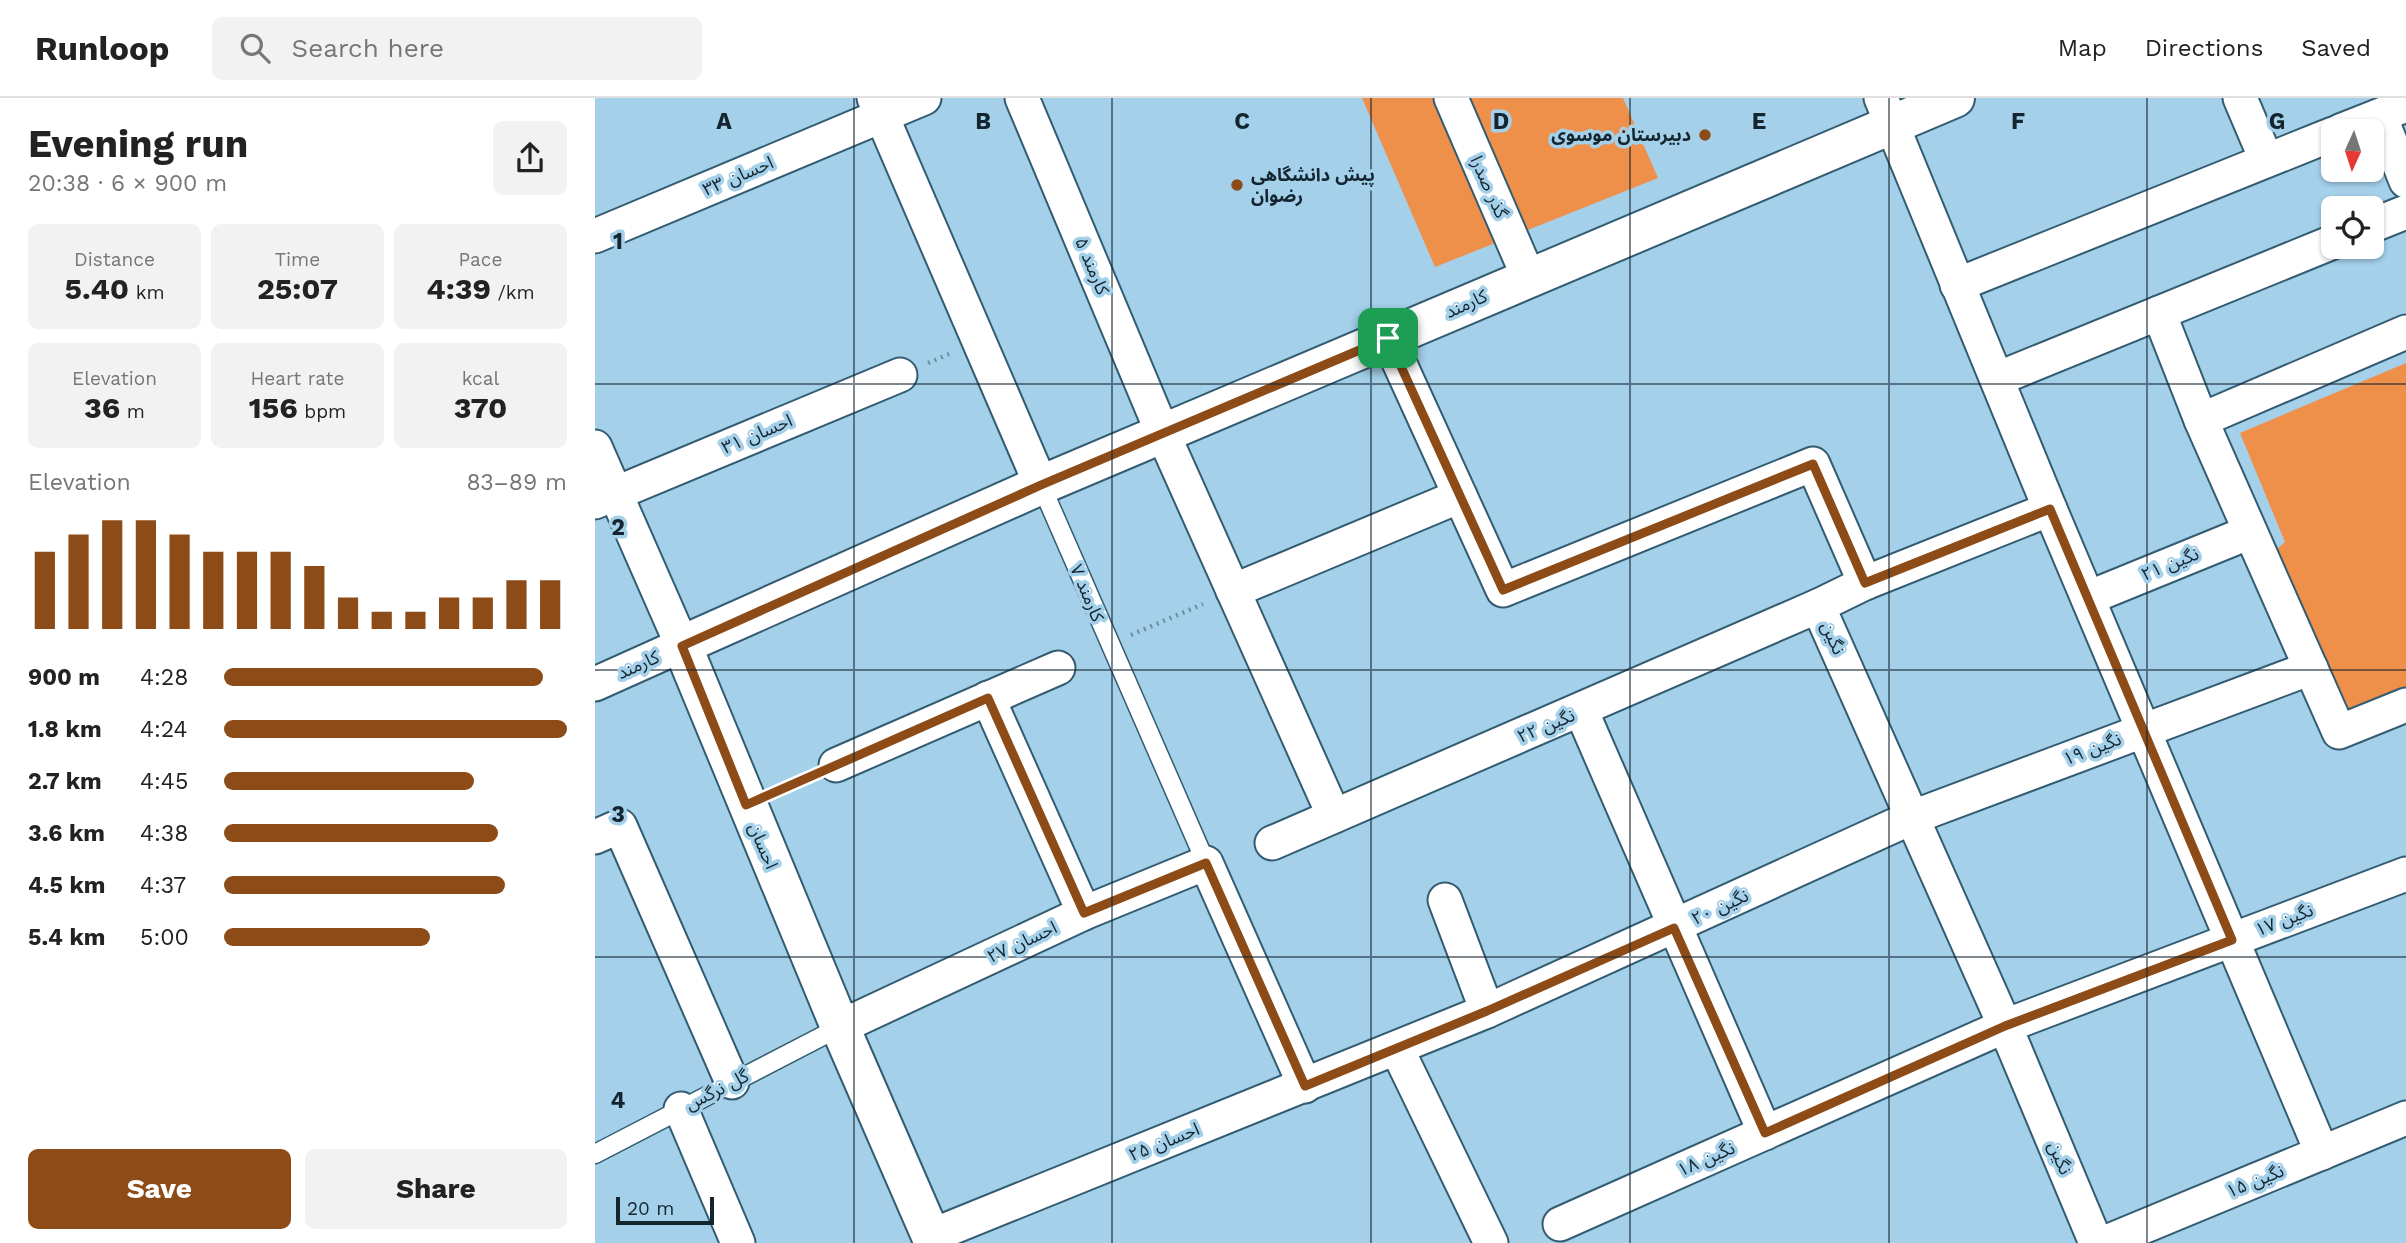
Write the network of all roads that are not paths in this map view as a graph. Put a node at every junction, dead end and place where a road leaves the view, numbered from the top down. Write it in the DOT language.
graph roads {
  1 [pos="924,98"];
  2 [pos="1022,98"];
  3 [pos="1451,98"];
  4 [pos="1955,98"];
  5 [pos="2240,98"];
  6 [pos="878,107"];
  7 [pos="1887,111"];
  8 [pos="2393,111"];
  9 [pos="2372,119"];
  10 [pos="2321,138"];
  11 [pos="2266,159"];
  12 [pos="2406,181"];
  13 [pos="2406,212"];
  14 [pos="2384,221"];
  15 [pos="595,236"];
  16 [pos="2321,247"];
  17 [pos="1528,276"];
  18 [pos="1957,285"];
  19 [pos="2159,313"];
  20 [pos="2406,332"];
  21 [pos="1388,338"];
  22 [pos="900,375"];
  23 [pos="1997,379"];
  24 [pos="2201,420"];
  25 [pos="1163,434"];
  26 [pos="595,447"];
  27 [pos="1041,485"];
  28 [pos="1460,496"];
  29 [pos="605,497"];
  30 [pos="2050,509"];
  31 [pos="2250,532"];
  32 [pos="1865,583"];
  33 [pos="1233,591"];
  34 [pos="2088,598"];
  35 [pos="1818,606"];
  36 [pos="682,646"];
  37 [pos="1058,668"];
  38 [pos="2311,668"];
  39 [pos="595,684"];
  40 [pos="988,698"];
  41 [pos="2406,705"];
  42 [pos="1581,710"];
  43 [pos="2143,730"];
  44 [pos="836,765"];
  45 [pos="1334,816"];
  46 [pos="1913,817"];
  47 [pos="595,837"];
  48 [pos="1272,843"];
  49 [pos="1206,863"];
  50 [pos="2406,874"];
  51 [pos="1445,900"];
  52 [pos="1084,913"];
  53 [pos="1674,928"];
  54 [pos="2232,940"];
  55 [pos="1487,1011"];
  56 [pos="2005,1026"];
  57 [pos="840,1027"];
  58 [pos="1398,1049"];
  59 [pos="732,1083"];
  60 [pos="1305,1086"];
  61 [pos="681,1110"];
  62 [pos="2406,1118"];
  63 [pos="1765,1133"];
  64 [pos="2322,1153"];
  65 [pos="595,1154"];
  66 [pos="1560,1223"];
  67 [pos="933,1239"];
  68 [pos="738,1243"];
  69 [pos="1491,1243"];
  70 [pos="2096,1243"];
  71 [pos="2104,1243"];
  1 -- 6 [label="street, احسان ۳۳"];
  2 -- 25 [label="street, کارمند ۵"];
  3 -- 17 [label="street, گذر صدرا"];
  4 -- 7 [label="street, کارمند"];
  5 -- 11 [label="street"];
  6 -- 15 [label="street, احسان ۳۳"];
  6 -- 27 [label="street, کارمند ۷"];
  7 -- 17 [label="street, کارمند"];
  7 -- 18 [label="street"];
  8 -- 9 [label="street"];
  8 -- 12 [label="street"];
  10 -- 11 [label="street"];
  11 -- 18 [label="street"];
  13 -- 14 [label="street"];
  16 -- 19 [label="street"];
  17 -- 21 [label="street, کارمند"];
  18 -- 23 [label="street"];
  19 -- 23 [label="street"];
  19 -- 24 [label="street"];
  20 -- 24 [label="street"];
  21 -- 25 [label="street, کارمند"];
  21 -- 28 [label="street"];
  22 -- 29 [label="street, احسان ۳۱"];
  23 -- 30 [label="street"];
  24 -- 31 [label="street"];
  25 -- 27 [label="street, کارمند"];
  25 -- 33 [label="street, کارمند ۵"];
  26 -- 29 [label="street, احسان"];
  27 -- 36 [label="street, کارمند"];
  27 -- 49 [label="lane, کارمند ۷"];
  28 -- 32 [label="street"];
  28 -- 33 [label="street"];
  29 -- 36 [label="street, احسان"];
  30 -- 32 [label="street, نگین"];
  30 -- 34 [label="street"];
  31 -- 34 [label="street, نگین ۲۱"];
  31 -- 38 [label="street"];
  32 -- 35 [label="street, نگین"];
  33 -- 45 [label="street, کارمند ۵"];
  34 -- 43 [label="street"];
  35 -- 42 [label="street, نگین ۲۲"];
  35 -- 46 [label="street, نگین"];
  36 -- 39 [label="street, کارمند"];
  36 -- 57 [label="street, احسان"];
  37 -- 40 [label="street"];
  38 -- 41 [label="street"];
  38 -- 43 [label="street, نگین ۱۹"];
  40 -- 44 [label="street"];
  40 -- 52 [label="street"];
  42 -- 45 [label="street, نگین ۲۲"];
  42 -- 53 [label="street"];
  43 -- 46 [label="street, نگین ۱۹"];
  43 -- 54 [label="street"];
  45 -- 48 [label="street, نگین ۲۲"];
  46 -- 53 [label="street, نگین ۲۰"];
  46 -- 56 [label="street, نگین"];
  47 -- 59 [label="street"];
  49 -- 52 [label="street, احسان ۲۷"];
  49 -- 60 [label="street, کارمند ۷"];
  50 -- 54 [label="street, نگین ۱۷"];
  51 -- 55 [label="street"];
  52 -- 57 [label="street, احسان ۲۷"];
  53 -- 55 [label="street, نگین ۲۰"];
  53 -- 63 [label="street"];
  54 -- 56 [label="street, نگین ۱۷"];
  54 -- 64 [label="street"];
  55 -- 58 [label="street, نگین ۲۰"];
  56 -- 63 [label="street, نگین ۱۸"];
  56 -- 70 [label="street, نگین"];
  57 -- 59 [label="lane, گل نرگس"];
  57 -- 67 [label="street, احسان"];
  58 -- 60 [label="street, احسان ۲۵"];
  58 -- 69 [label="street"];
  59 -- 61 [label="lane, گل نرگس"];
  60 -- 67 [label="street, احسان ۲۵"];
  61 -- 65 [label="lane, گل نرگس"];
  61 -- 68 [label="street"];
  62 -- 64 [label="street, نگین ۱۵"];
  63 -- 66 [label="street, نگین ۱۸"];
  64 -- 71 [label="street, نگین ۱۵"];
}
